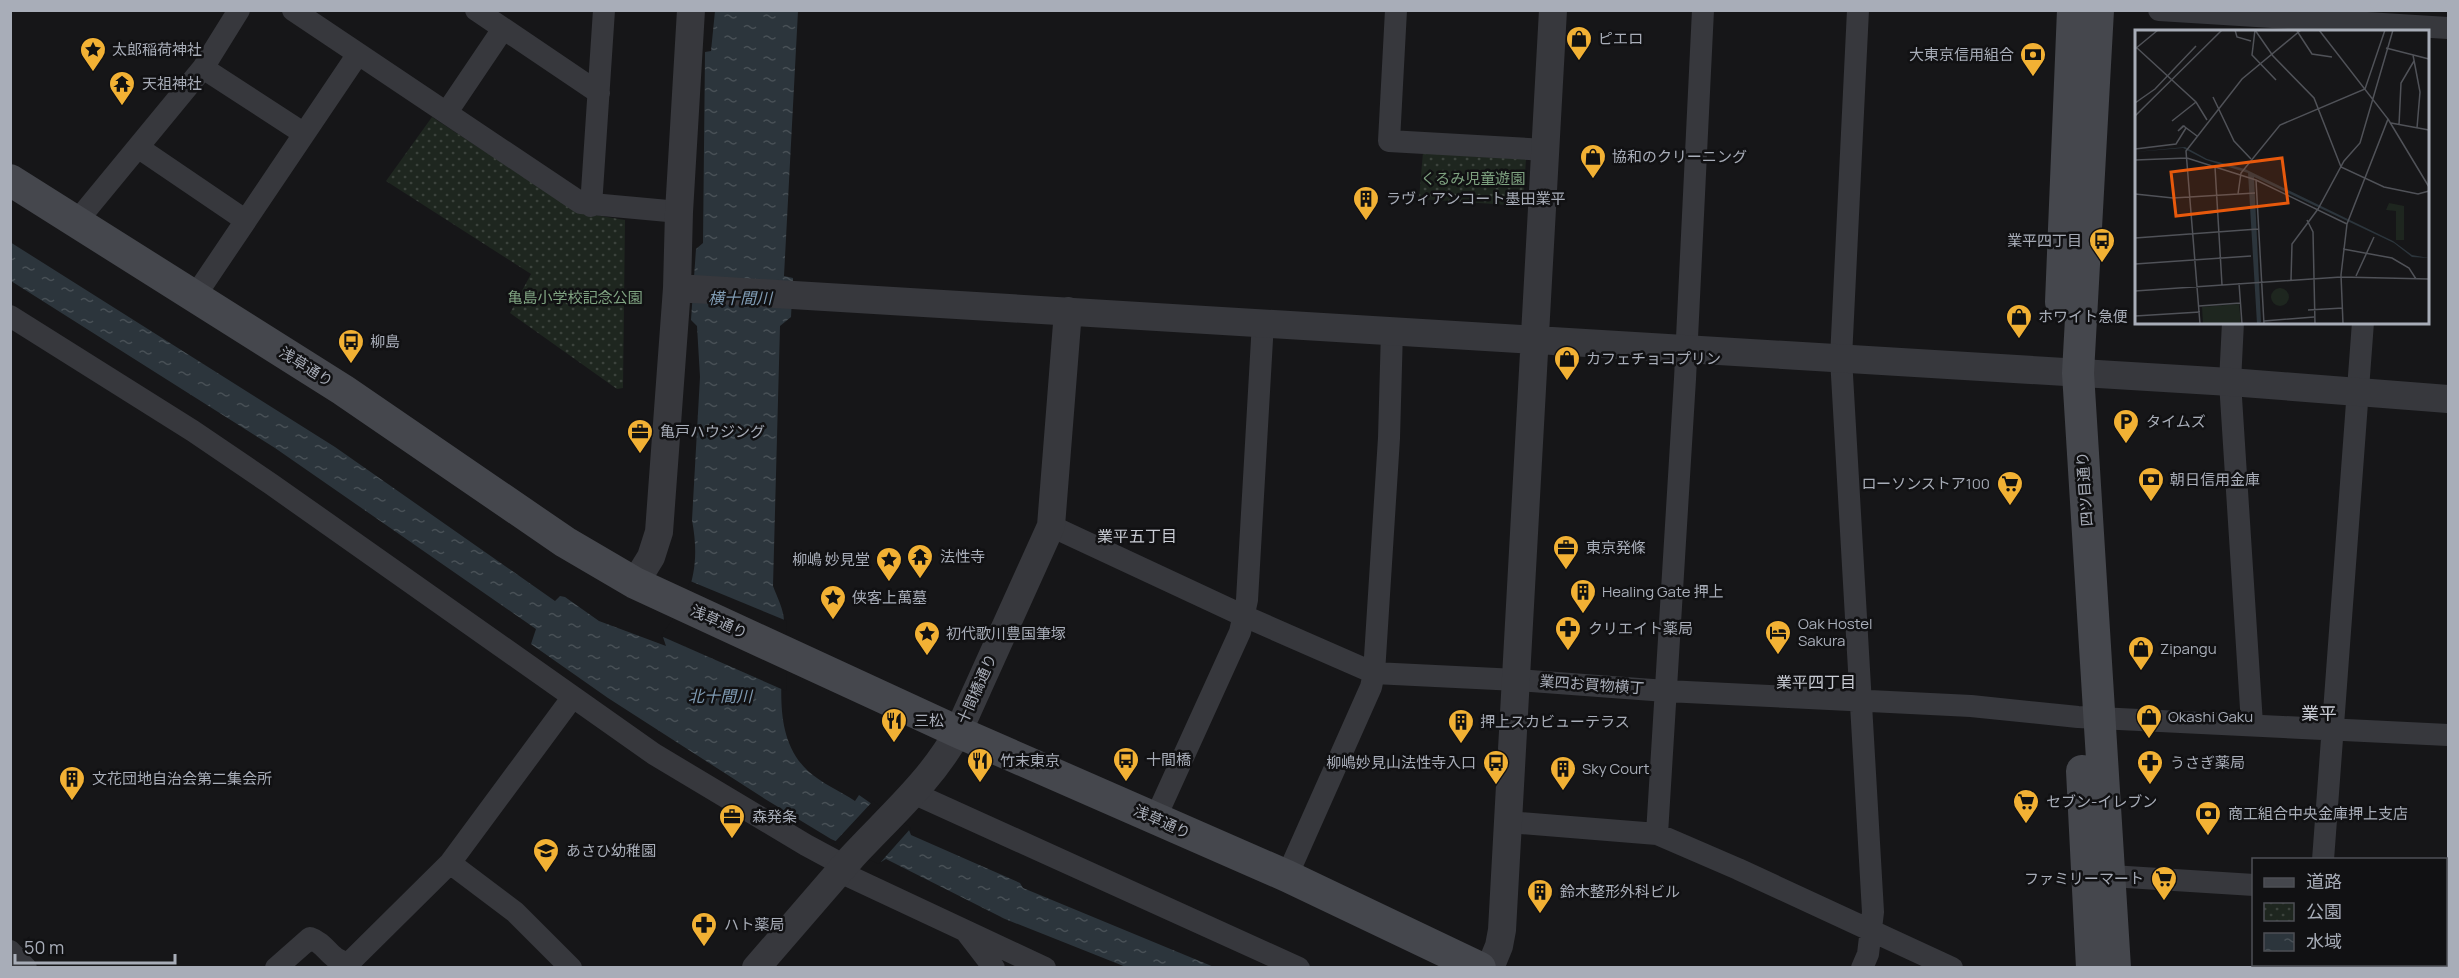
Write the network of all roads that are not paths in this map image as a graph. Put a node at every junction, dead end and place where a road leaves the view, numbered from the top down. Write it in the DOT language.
graph roads {
  1 [pos="239,10"];
  2 [pos="292,10"];
  3 [pos="476,10"];
  4 [pos="604,10"];
  5 [pos="691,10"];
  6 [pos="1396,10"];
  7 [pos="1553,10"];
  8 [pos="1703,10"];
  9 [pos="1858,10"];
  10 [pos="2073,10"];
  11 [pos="2098,10"];
  12 [pos="2159,10"];
  13 [pos="2244,19"];
  14 [pos="2383,22"];
  15 [pos="2448,28"];
  16 [pos="503,29"];
  17 [pos="358,54"];
  18 [pos="203,68"];
  19 [pos="599,93"];
  20 [pos="447,112"];
  21 [pos="303,133"];
  22 [pos="140,148"];
  23 [pos="1546,150"];
  24 [pos="10,180"];
  25 [pos="591,206"];
  26 [pos="679,212"];
  27 [pos="245,220"];
  28 [pos="77,221"];
  29 [pos="683,288"];
  30 [pos="195,296"];
  31 [pos="1068,310"];
  32 [pos="10,315"];
  33 [pos="1263,322"];
  34 [pos="2233,324"];
  35 [pos="2363,324"];
  36 [pos="1392,330"];
  37 [pos="1535,339"];
  38 [pos="1686,348"];
  39 [pos="1841,358"];
  40 [pos="2068,372"];
  41 [pos="2230,382"];
  42 [pos="2359,392"];
  43 [pos="2448,399"];
  44 [pos="1051,526"];
  45 [pos="635,583"];
  46 [pos="1245,616"];
  47 [pos="1374,673"];
  48 [pos="1517,680"];
  49 [pos="1666,691"];
  50 [pos="572,698"];
  51 [pos="1860,702"];
  52 [pos="2089,716"];
  53 [pos="2252,724"];
  54 [pos="2334,729"];
  55 [pos="958,732"];
  56 [pos="2448,735"];
  57 [pos="907,800"];
  58 [pos="1155,819"];
  59 [pos="1508,822"];
  60 [pos="1657,834"];
  61 [pos="2323,858"];
  62 [pos="450,863"];
  63 [pos="846,865"];
  64 [pos="1287,876"];
  65 [pos="2111,876"];
  66 [pos="2252,885"];
  67 [pos="965,930"];
  68 [pos="1872,931"];
  69 [pos="10,951"];
  70 [pos="26,968"];
  71 [pos="276,968"];
  72 [pos="571,968"];
  73 [pos="756,968"];
  74 [pos="994,968"];
  75 [pos="1045,968"];
  76 [pos="1299,968"];
  77 [pos="1480,968"];
  78 [pos="1490,968"];
  79 [pos="1862,968"];
  80 [pos="1952,968"];
  81 [pos="2092,968"];
  82 [pos="2115,968"];
  1 -- 18 [label="street"];
  2 -- 17 [label="street"];
  3 -- 16 [label="street"];
  4 -- 19 [label="street"];
  5 -- 26 [label="street"];
  6 -- 23 [label="street"];
  7 -- 23 [label="street"];
  8 -- 38 [label="street"];
  9 -- 39 [label="street"];
  10 -- 40 [label="main road, 四ツ目通り"];
  11 -- 40 [label="main road, 四ツ目通り"];
  12 -- 13 [label="street"];
  13 -- 14 [label="street"];
  14 -- 15 [label="street"];
  16 -- 19 [label="street"];
  16 -- 20 [label="street"];
  17 -- 20 [label="street"];
  17 -- 21 [label="street"];
  18 -- 21 [label="street"];
  18 -- 22 [label="street"];
  19 -- 25 [label="street"];
  20 -- 25 [label="street"];
  21 -- 27 [label="street"];
  22 -- 27 [label="street"];
  22 -- 28 [label="street"];
  23 -- 37 [label="street"];
  24 -- 28 [label="main road, 浅草通り"];
  25 -- 26 [label="street"];
  26 -- 29 [label="street"];
  27 -- 30 [label="street"];
  28 -- 30 [label="main road, 浅草通り"];
  29 -- 31 [label="street"];
  29 -- 45 [label="street"];
  30 -- 45 [label="main road, 浅草通り"];
  31 -- 33 [label="street"];
  31 -- 44 [label="street, 十間橋通り"];
  32 -- 50 [label="street"];
  33 -- 36 [label="street"];
  33 -- 46 [label="street"];
  34 -- 41 [label="street"];
  35 -- 42 [label="street"];
  36 -- 37 [label="street"];
  36 -- 47 [label="street"];
  37 -- 38 [label="street"];
  37 -- 48 [label="street"];
  38 -- 39 [label="street"];
  38 -- 49 [label="street"];
  39 -- 40 [label="street"];
  39 -- 51 [label="street"];
  40 -- 41 [label="street"];
  40 -- 52 [label="main road, 四ツ目通り"];
  41 -- 42 [label="street"];
  41 -- 53 [label="street"];
  42 -- 43 [label="street"];
  42 -- 54 [label="street"];
  44 -- 46 [label="street"];
  44 -- 55 [label="street, 十間橋通り"];
  45 -- 55 [label="main road, 浅草通り"];
  46 -- 47 [label="street"];
  46 -- 58 [label="street"];
  47 -- 48 [label="street, 業四お買物横丁"];
  47 -- 64 [label="street"];
  48 -- 49 [label="street, 業四お買物横丁"];
  48 -- 59 [label="street"];
  49 -- 51 [label="street, 業四お買物横丁"];
  49 -- 60 [label="street"];
  50 -- 62 [label="street"];
  50 -- 63 [label="street"];
  51 -- 52 [label="street, 業四お買物横丁"];
  51 -- 68 [label="street"];
  52 -- 53 [label="street, 業四お買物横丁"];
  52 -- 65 [label="main road, 四ツ目通り"];
  52 -- 81 [label="main road, 四ツ目通り"];
  53 -- 54 [label="street, 業四お買物横丁"];
  54 -- 56 [label="street, 業四お買物横丁"];
  54 -- 61 [label="street"];
  55 -- 57 [label="street, 十間橋通り"];
  55 -- 58 [label="main road, 浅草通り"];
  57 -- 63 [label="street, 十間橋通り"];
  57 -- 76 [label="street"];
  58 -- 64 [label="main road, 浅草通り"];
  59 -- 60 [label="street"];
  59 -- 78 [label="street"];
  60 -- 68 [label="street"];
  62 -- 71 [label="street"];
  62 -- 72 [label="street"];
  63 -- 67 [label="street"];
  63 -- 73 [label="street, 十間橋通り"];
  64 -- 77 [label="main road, 浅草通り"];
  65 -- 66 [label="street"];
  65 -- 82 [label="main road, 四ツ目通り"];
  67 -- 74 [label="street"];
  67 -- 75 [label="street"];
  68 -- 79 [label="street"];
  68 -- 80 [label="street"];
  69 -- 70 [label="street"];
}
